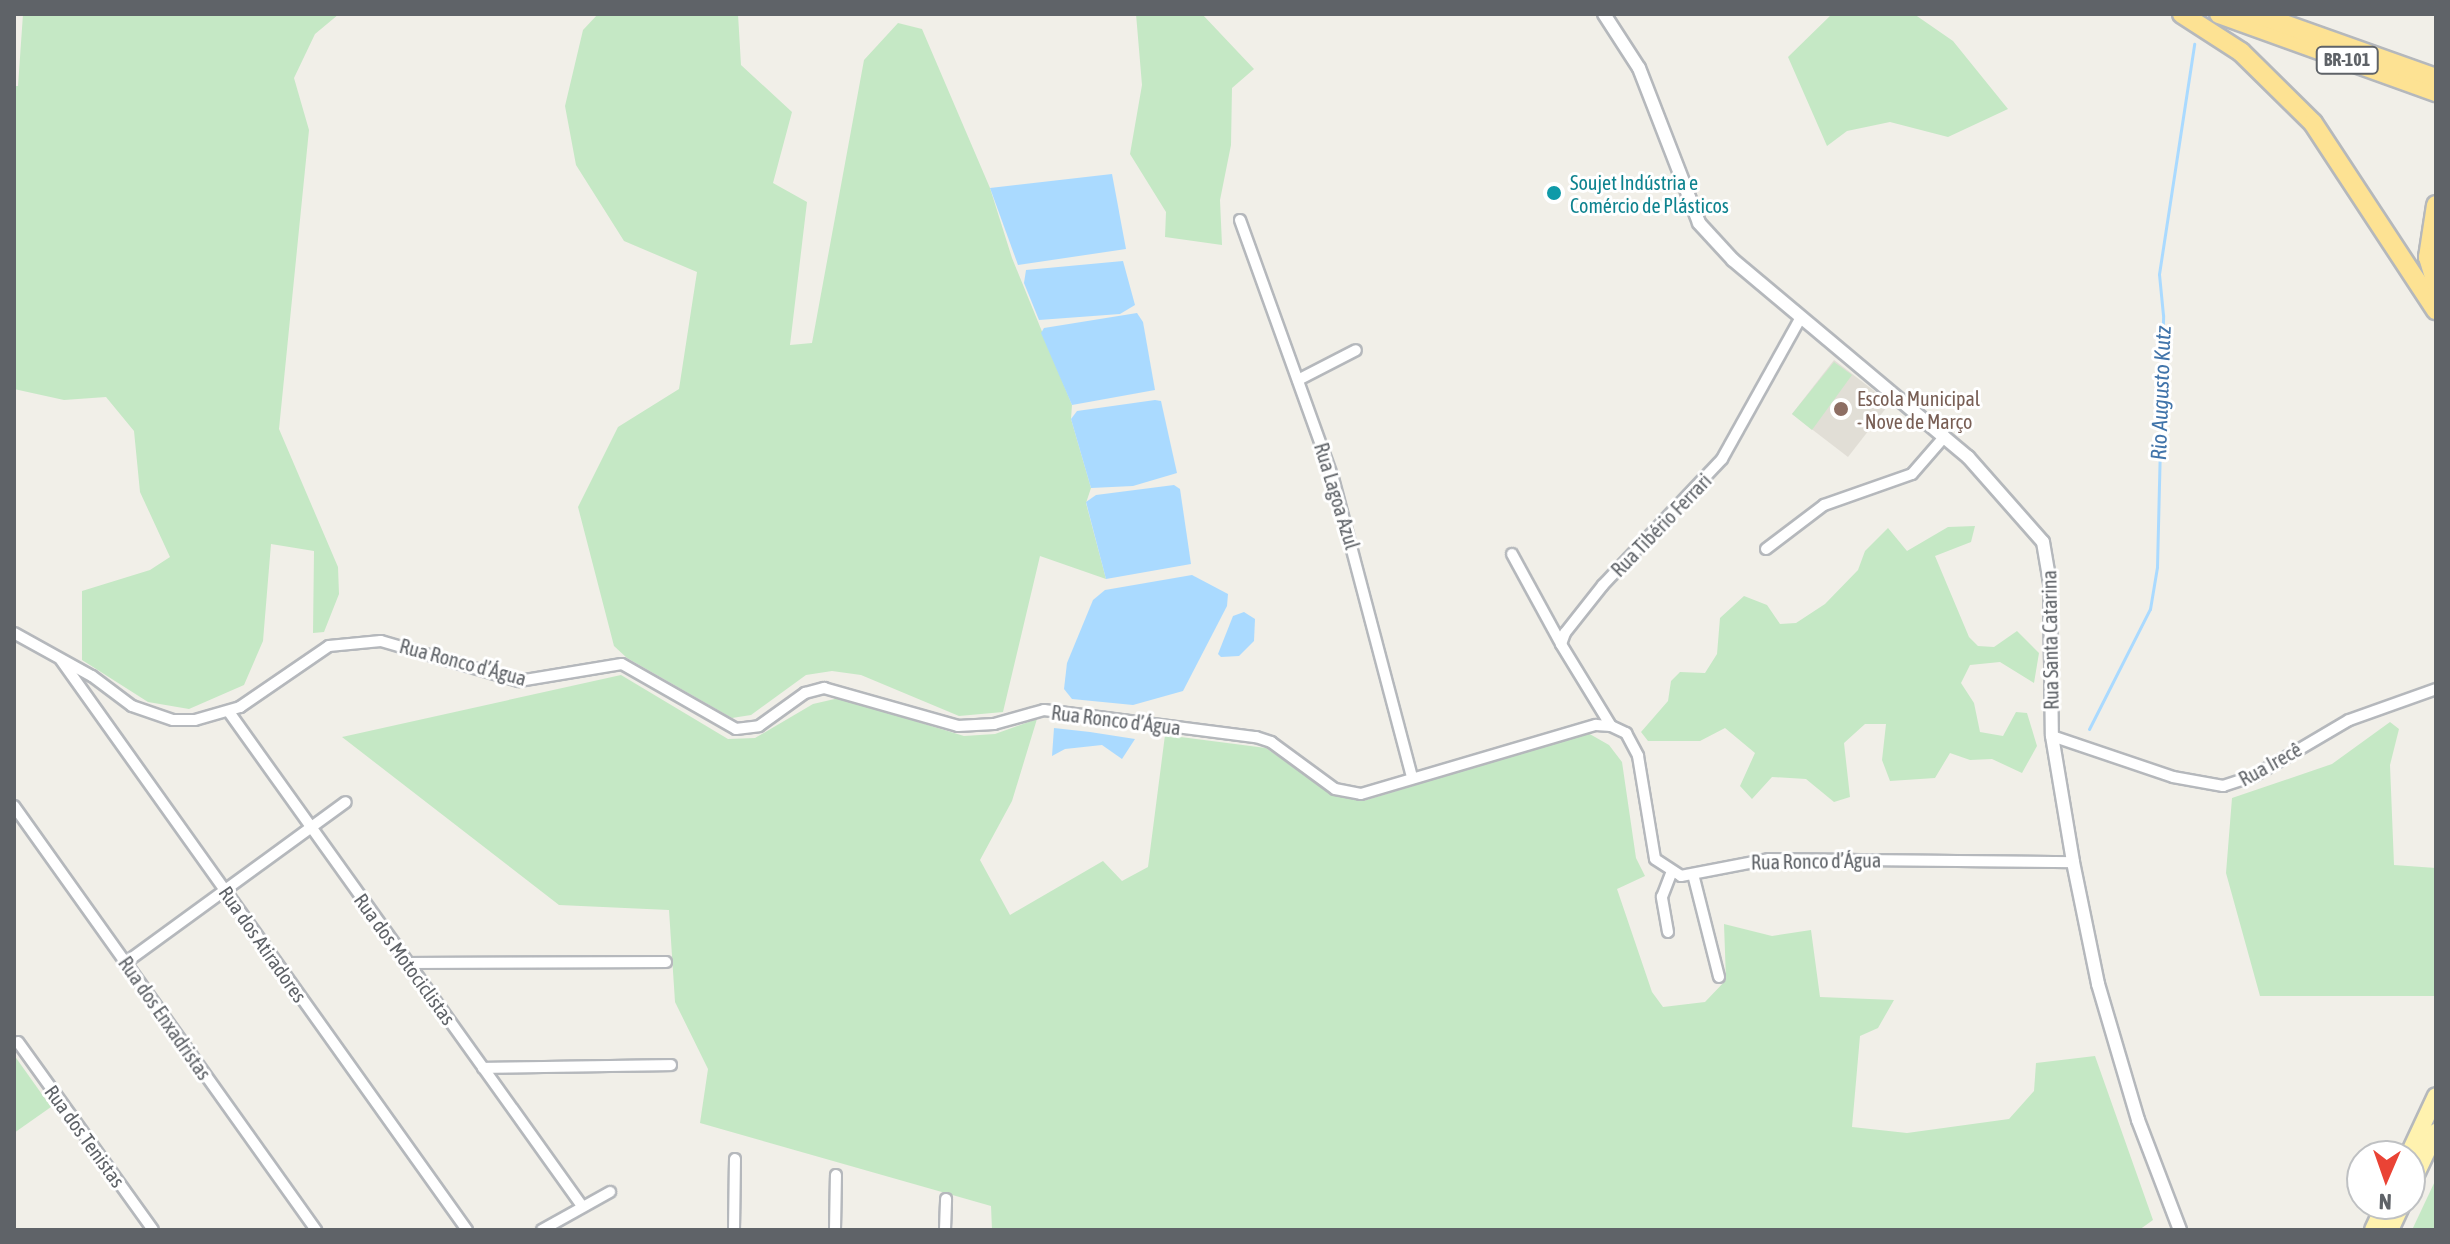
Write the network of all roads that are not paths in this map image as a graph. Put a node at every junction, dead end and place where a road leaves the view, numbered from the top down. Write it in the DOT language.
graph roads {
  1 [pos="1604,14"];
  2 [pos="2182,14"];
  3 [pos="2219,14"];
  4 [pos="2256,14"];
  5 [pos="2436,78"];
  6 [pos="2436,92"];
  7 [pos="2436,205"];
  8 [pos="1240,220"];
  9 [pos="2436,284"];
  10 [pos="2436,310"];
  11 [pos="1801,317"];
  12 [pos="1356,350"];
  13 [pos="1298,380"];
  14 [pos="1945,436"];
  15 [pos="1766,549"];
  16 [pos="1512,554"];
  17 [pos="14,633"];
  18 [pos="1561,644"];
  19 [pos="60,658"];
  20 [pos="2436,689"];
  21 [pos="229,712"];
  22 [pos="1611,726"];
  23 [pos="2052,736"];
  24 [pos="1412,778"];
  25 [pos="346,802"];
  26 [pos="14,806"];
  27 [pos="311,827"];
  28 [pos="2073,862"];
  29 [pos="1671,873"];
  30 [pos="1694,878"];
  31 [pos="225,890"];
  32 [pos="1668,932"];
  33 [pos="666,962"];
  34 [pos="125,963"];
  35 [pos="408,963"];
  36 [pos="1719,977"];
  37 [pos="18,1042"];
  38 [pos="671,1065"];
  39 [pos="483,1068"];
  40 [pos="2436,1096"];
  41 [pos="2436,1132"];
  42 [pos="2415,1140"];
  43 [pos="2426,1153"];
  44 [pos="735,1159"];
  45 [pos="836,1175"];
  46 [pos="610,1192"];
  47 [pos="946,1199"];
  48 [pos="582,1206"];
  49 [pos="153,1230"];
  50 [pos="316,1230"];
  51 [pos="467,1230"];
  52 [pos="542,1230"];
  53 [pos="734,1230"];
  54 [pos="835,1230"];
  55 [pos="945,1230"];
  56 [pos="2180,1230"];
  1 -- 11 [label="street, Rua Santa Catarina"];
  2 -- 10 [label="highway"];
  3 -- 6 [label="highway, BR-101"];
  4 -- 5 [label="highway, BR-101"];
  7 -- 9 [label="highway"];
  8 -- 13 [label="street, Rua Lagoa Azul"];
  11 -- 14 [label="street, Rua Santa Catarina"];
  11 -- 18 [label="street, Rua Tibério Ferrari"];
  12 -- 13 [label="street"];
  13 -- 24 [label="street, Rua Lagoa Azul"];
  14 -- 15 [label="street"];
  14 -- 23 [label="street, Rua Santa Catarina"];
  16 -- 18 [label="street"];
  17 -- 19 [label="street, Rua Ronco d’Água"];
  18 -- 22 [label="street"];
  19 -- 21 [label="street, Rua Ronco d’Água"];
  19 -- 31 [label="street, Rua dos Atiradores"];
  20 -- 23 [label="street, Rua Irecê"];
  21 -- 24 [label="street, Rua Ronco d’Água"];
  21 -- 27 [label="street, Rua dos Motociclistas"];
  22 -- 24 [label="street, Rua Ronco d’Água"];
  22 -- 29 [label="street"];
  23 -- 28 [label="street, Rua Santa Catarina"];
  25 -- 27 [label="street"];
  26 -- 34 [label="street, Rua dos Enxadristas"];
  27 -- 31 [label="street"];
  27 -- 35 [label="street, Rua dos Motociclistas"];
  28 -- 30 [label="street, Rua Ronco d’Água"];
  28 -- 56 [label="street, Rua Santa Catarina"];
  29 -- 30 [label="street, Rua Ronco d’Água"];
  29 -- 32 [label="street"];
  30 -- 36 [label="street"];
  31 -- 34 [label="street"];
  31 -- 51 [label="street, Rua dos Atiradores"];
  33 -- 35 [label="street"];
  34 -- 50 [label="street, Rua dos Enxadristas"];
  35 -- 39 [label="street, Rua dos Motociclistas"];
  37 -- 49 [label="street, Rua dos Tenistas"];
  38 -- 39 [label="street"];
  39 -- 48 [label="street, Rua dos Motociclistas"];
  40 -- 42 [label="main road"];
  41 -- 43 [label="main road"];
  44 -- 53 [label="street"];
  45 -- 54 [label="street"];
  46 -- 48 [label="street"];
  47 -- 55 [label="street"];
  48 -- 52 [label="street"];
}
